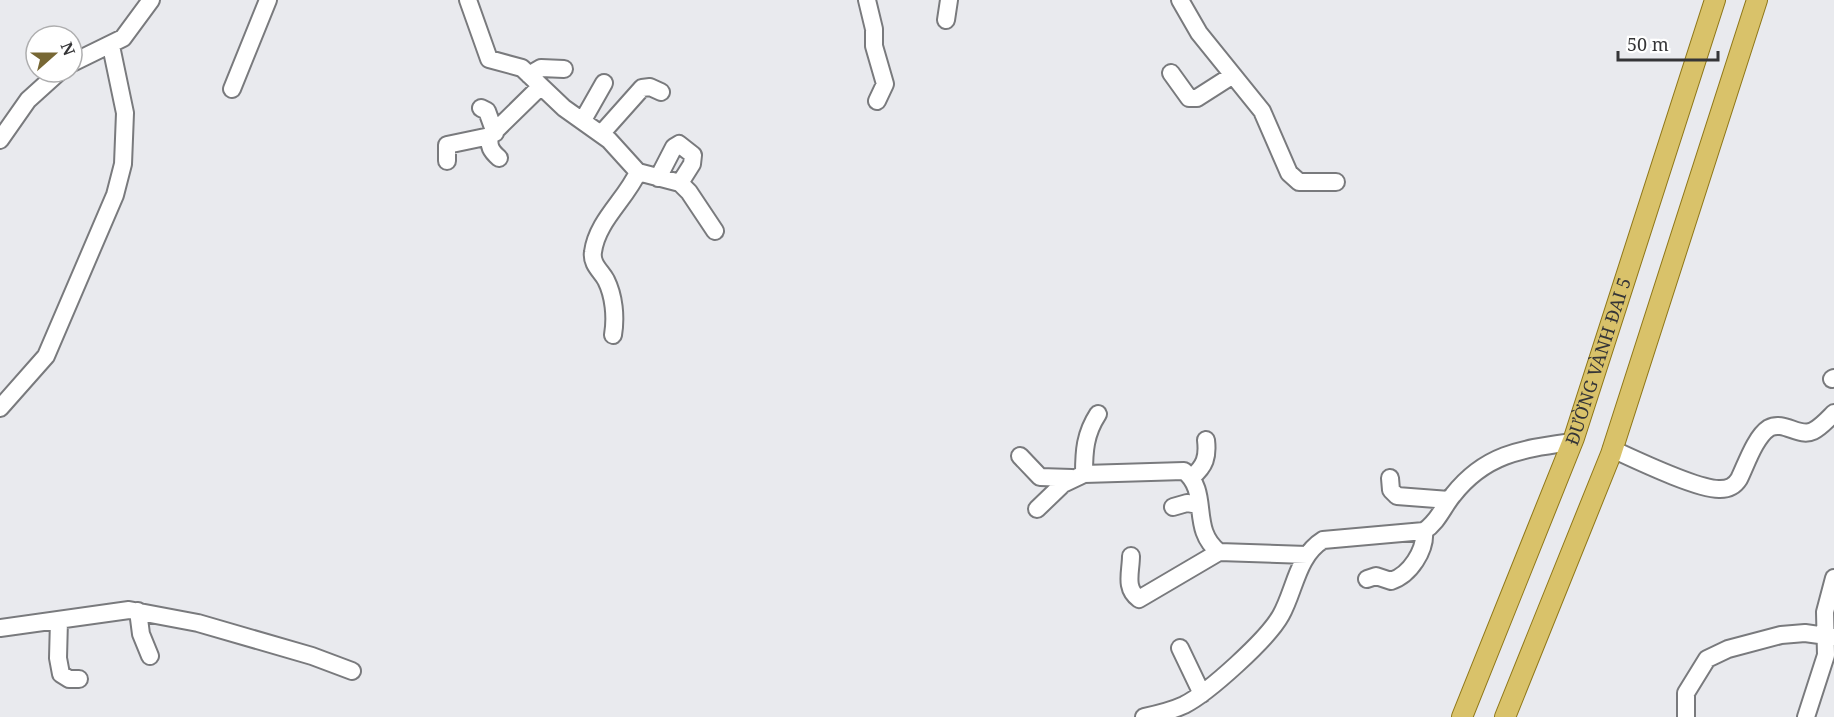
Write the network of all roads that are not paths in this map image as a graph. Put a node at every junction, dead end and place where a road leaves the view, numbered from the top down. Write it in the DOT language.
graph roads {
  1 [pos="151,0"];
  2 [pos="268,0"];
  3 [pos="468,0"];
  4 [pos="867,0"];
  5 [pos="950,0"];
  6 [pos="1180,0"];
  7 [pos="1715,0"];
  8 [pos="1757,0"];
  9 [pos="946,20"];
  10 [pos="111,45"];
  11 [pos="84,57"];
  12 [pos="564,69"];
  13 [pos="1171,73"];
  14 [pos="1233,75"];
  15 [pos="534,81"];
  16 [pos="604,83"];
  17 [pos="46,84"];
  18 [pos="232,89"];
  19 [pos="661,92"];
  20 [pos="877,101"];
  21 [pos="481,108"];
  22 [pos="583,120"];
  23 [pos="492,134"];
  24 [pos="601,134"];
  25 [pos="0,140"];
  26 [pos="499,158"];
  27 [pos="447,161"];
  28 [pos="638,172"];
  29 [pos="658,178"];
  30 [pos="1336,182"];
  31 [pos="680,183"];
  32 [pos="715,231"];
  33 [pos="613,335"];
  34 [pos="0,408"];
  35 [pos="1834,413"];
  36 [pos="1098,414"];
  37 [pos="1206,440"];
  38 [pos="1572,442"];
  39 [pos="1612,449"];
  40 [pos="1020,456"];
  41 [pos="1078,476"];
  42 [pos="1192,477"];
  43 [pos="1390,478"];
  44 [pos="1449,501"];
  45 [pos="1199,505"];
  46 [pos="1173,507"];
  47 [pos="1037,509"];
  48 [pos="1424,531"];
  49 [pos="1219,552"];
  50 [pos="1307,555"];
  51 [pos="1131,556"];
  52 [pos="1834,578"];
  53 [pos="1367,579"];
  54 [pos="138,612"];
  55 [pos="59,620"];
  56 [pos="0,628"];
  57 [pos="1830,637"];
  58 [pos="1180,648"];
  59 [pos="150,656"];
  60 [pos="352,671"];
  61 [pos="79,679"];
  62 [pos="1202,693"];
  63 [pos="1144,717"];
  64 [pos="1462,717"];
  65 [pos="1505,717"];
  66 [pos="1686,717"];
  67 [pos="1806,717"];
  1 -- 10 [label="street"];
  2 -- 18 [label="street"];
  3 -- 15 [label="street"];
  4 -- 20 [label="street"];
  5 -- 9 [label="street"];
  6 -- 14 [label="street"];
  7 -- 38 [label="main road, ĐƯỜNG VÀNH ĐAI 5"];
  8 -- 39 [label="main road"];
  10 -- 11 [label="street"];
  10 -- 34 [label="street"];
  12 -- 15 [label="street"];
  13 -- 14 [label="street"];
  14 -- 30 [label="street"];
  15 -- 22 [label="street"];
  15 -- 23 [label="street"];
  16 -- 22 [label="street"];
  17 -- 25 [label="street"];
  19 -- 24 [label="street"];
  21 -- 23 [label="street"];
  22 -- 24 [label="street"];
  23 -- 26 [label="street"];
  23 -- 27 [label="street"];
  24 -- 28 [label="street"];
  28 -- 29 [label="street"];
  28 -- 33 [label="street"];
  29 -- 31 [label="street"];
  29 -- 31 [label="street"];
  31 -- 32 [label="street"];
  35 -- 39 [label="street"];
  36 -- 41 [label="street"];
  37 -- 42 [label="street"];
  38 -- 44 [label="street"];
  38 -- 64 [label="main road, ĐƯỜNG VÀNH ĐAI 5"];
  39 -- 65 [label="main road"];
  40 -- 41 [label="street"];
  41 -- 42 [label="street"];
  41 -- 47 [label="street"];
  42 -- 45 [label="street"];
  43 -- 44 [label="street"];
  44 -- 48 [label="street"];
  45 -- 46 [label="street"];
  45 -- 49 [label="street"];
  48 -- 50 [label="street"];
  48 -- 53 [label="street"];
  49 -- 50 [label="street"];
  49 -- 51 [label="street"];
  50 -- 62 [label="street"];
  52 -- 57 [label="street"];
  54 -- 55 [label="street"];
  54 -- 59 [label="street"];
  54 -- 60 [label="street"];
  55 -- 56 [label="street"];
  55 -- 61 [label="street"];
  57 -- 66 [label="street"];
  57 -- 67 [label="street"];
  58 -- 62 [label="street"];
  62 -- 63 [label="street"];
}
